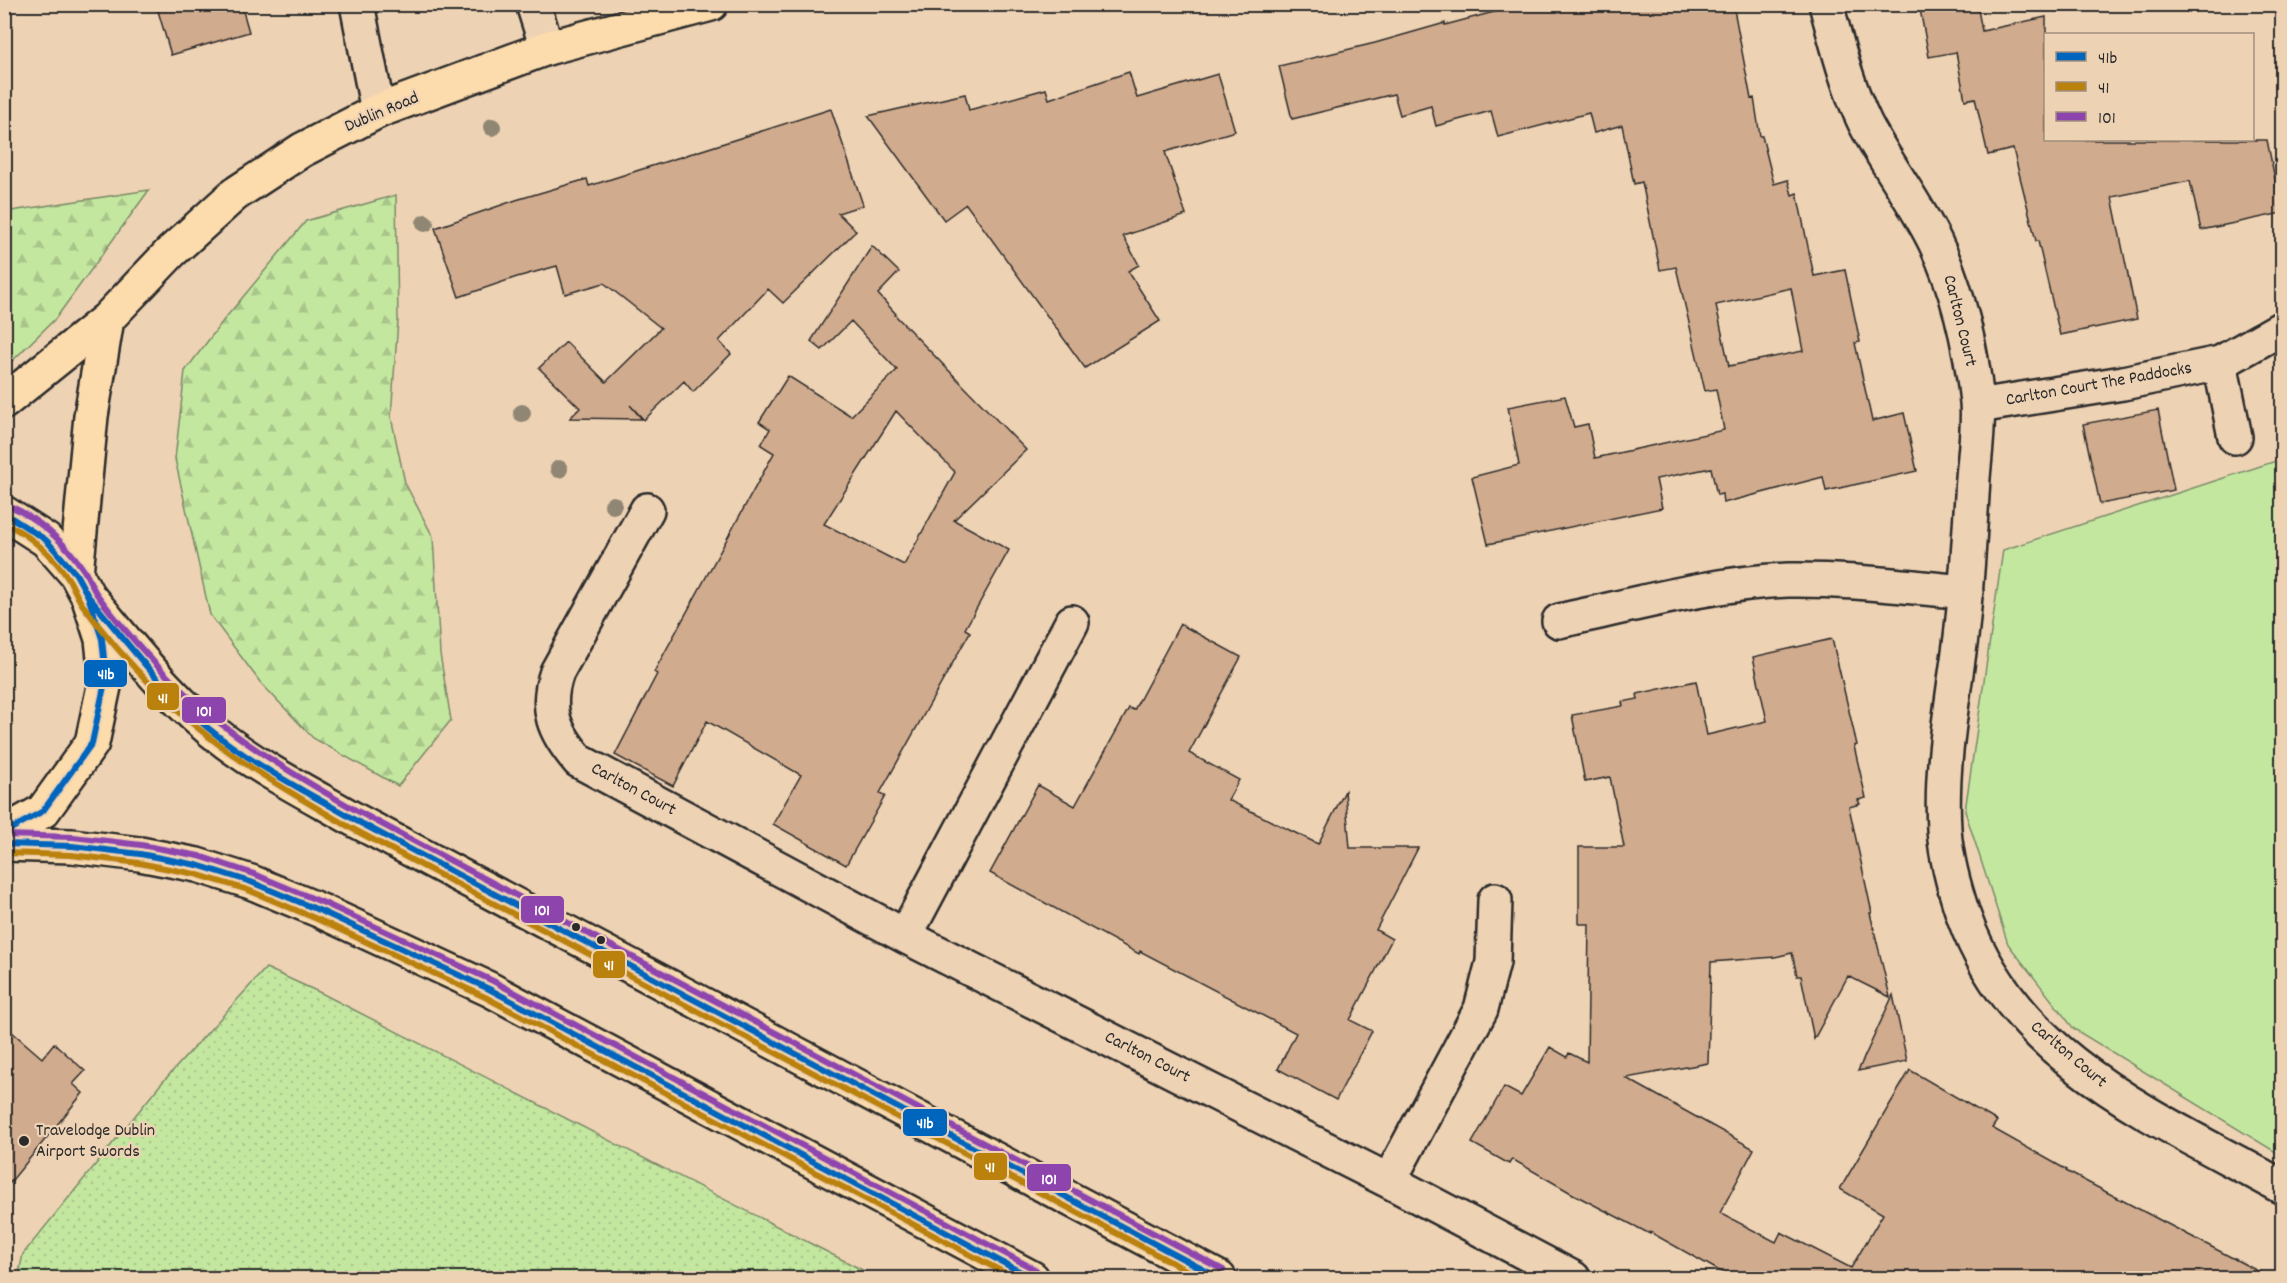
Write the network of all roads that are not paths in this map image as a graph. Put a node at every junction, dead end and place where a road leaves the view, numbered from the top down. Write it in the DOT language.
graph roads {
  1 [pos="357,4"];
  2 [pos="533,4"];
  3 [pos="711,4"];
  4 [pos="1826,4"];
  5 [pos="547,48"];
  6 [pos="378,111"];
  7 [pos="107,319"];
  8 [pos="2283,328"];
  9 [pos="2220,363"];
  10 [pos="4,402"];
  11 [pos="1977,406"];
  12 [pos="2235,437"];
  13 [pos="647,510"];
  14 [pos="4,513"];
  15 [pos="82,585"];
  16 [pos="1966,592"];
  17 [pos="1559,621"];
  18 [pos="1072,622"];
  19 [pos="4,833"];
  20 [pos="4,844"];
  21 [pos="1495,900"];
  22 [pos="906,936"];
  23 [pos="1389,1181"];
  24 [pos="2283,1186"];
  25 [pos="1032,1278"];
  26 [pos="1219,1278"];
  27 [pos="1573,1278"];
  1 -- 6 [label="street"];
  2 -- 5 [label="street"];
  3 -- 5 [label="main road, Dublin Road"];
  4 -- 11 [label="street, Carlton Court"];
  5 -- 6 [label="main road, Dublin Road"];
  6 -- 7 [label="main road, Dublin Road"];
  7 -- 10 [label="main road, Dublin Road"];
  7 -- 15 [label="main road"];
  8 -- 9 [label="street, Carlton Court The Paddocks"];
  9 -- 11 [label="street, Carlton Court The Paddocks"];
  9 -- 12 [label="street"];
  11 -- 16 [label="street, Carlton Court"];
  13 -- 22 [label="street, Carlton Court"];
  14 -- 15 [label="main road"];
  15 -- 19 [label="main road"];
  15 -- 26 [label="main road"];
  16 -- 17 [label="street"];
  16 -- 24 [label="street, Carlton Court"];
  18 -- 22 [label="street"];
  20 -- 25 [label="main road"];
  21 -- 23 [label="street"];
  22 -- 23 [label="street, Carlton Court"];
  23 -- 27 [label="street, Carlton Court"];
}
